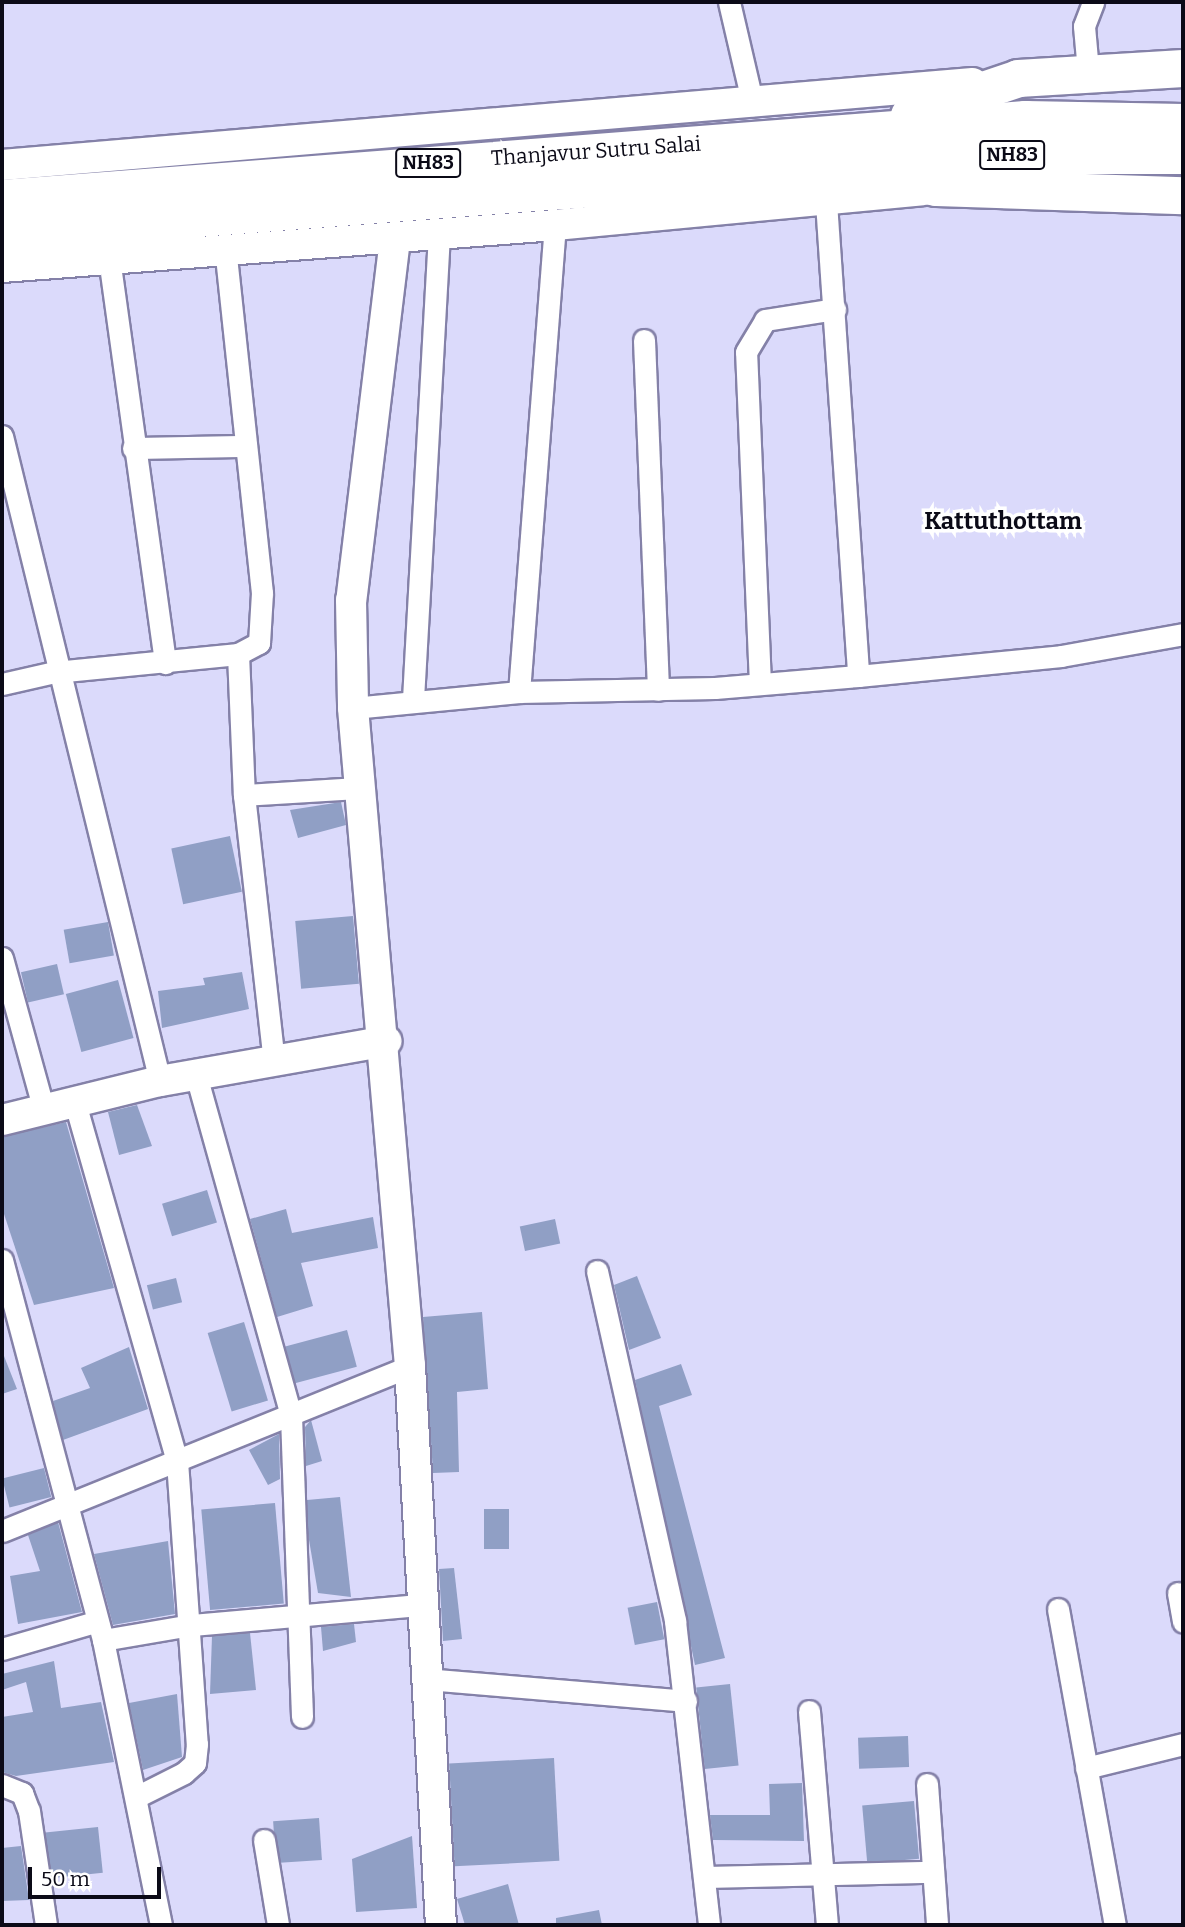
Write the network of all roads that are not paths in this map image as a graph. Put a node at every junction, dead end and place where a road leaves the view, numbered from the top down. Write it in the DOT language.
graph roads {
  1 [pos="729,2"];
  2 [pos="1093,2"];
  3 [pos="1183,68"];
  4 [pos="1088,71"];
  5 [pos="1018,78"];
  6 [pos="753,105"];
  7 [pos="1183,122"];
  8 [pos="855,134"];
  9 [pos="1183,155"];
  10 [pos="2,165"];
  11 [pos="841,169"];
  12 [pos="936,187"];
  13 [pos="1183,195"];
  14 [pos="2,198"];
  15 [pos="826,202"];
  16 [pos="555,225"];
  17 [pos="2,233"];
  18 [pos="439,234"];
  19 [pos="395,239"];
  20 [pos="225,249"];
  21 [pos="109,258"];
  22 [pos="2,267"];
  23 [pos="835,309"];
  24 [pos="644,340"];
  25 [pos="2,436"];
  26 [pos="242,446"];
  27 [pos="134,449"];
  28 [pos="1183,634"];
  29 [pos="238,654"];
  30 [pos="165,663"];
  31 [pos="55,672"];
  32 [pos="858,676"];
  33 [pos="2,684"];
  34 [pos="760,684"];
  35 [pos="658,690"];
  36 [pos="519,692"];
  37 [pos="413,699"];
  38 [pos="353,708"];
  39 [pos="360,788"];
  40 [pos="244,795"];
  41 [pos="2,958"];
  42 [pos="386,1041"];
  43 [pos="274,1061"];
  44 [pos="196,1075"];
  45 [pos="160,1081"];
  46 [pos="75,1103"];
  47 [pos="44,1111"];
  48 [pos="2,1120"];
  49 [pos="2,1260"];
  50 [pos="597,1271"];
  51 [pos="410,1366"];
  52 [pos="291,1416"];
  53 [pos="177,1461"];
  54 [pos="69,1506"];
  55 [pos="2,1531"];
  56 [pos="1178,1593"];
  57 [pos="420,1605"];
  58 [pos="1058,1609"];
  59 [pos="299,1615"];
  60 [pos="1183,1622"];
  61 [pos="191,1625"];
  62 [pos="99,1631"];
  63 [pos="2,1650"];
  64 [pos="426,1679"];
  65 [pos="686,1701"];
  66 [pos="809,1711"];
  67 [pos="302,1717"];
  68 [pos="1183,1744"];
  69 [pos="1086,1768"];
  70 [pos="926,1784"];
  71 [pos="2,1785"];
  72 [pos="138,1796"];
  73 [pos="264,1840"];
  74 [pos="822,1872"];
  75 [pos="933,1872"];
  76 [pos="705,1877"];
  77 [pos="46,1925"];
  78 [pos="161,1925"];
  79 [pos="278,1925"];
  80 [pos="441,1925"];
  81 [pos="709,1925"];
  82 [pos="827,1925"];
  83 [pos="937,1925"];
  84 [pos="1115,1925"];
  1 -- 6 [label="street"];
  2 -- 4 [label="street"];
  3 -- 4 [label="highway"];
  4 -- 5 [label="highway"];
  5 -- 6 [label="street"];
  5 -- 8 [label="highway"];
  6 -- 10 [label="street"];
  7 -- 8 [label="highway, NH83"];
  8 -- 14 [label="highway, Thanjavur Sutru Salai / NH83"];
  9 -- 11 [label="highway, NH83"];
  11 -- 12 [label="highway"];
  11 -- 17 [label="highway, Thanjavur Sutru Salai / NH83"];
  12 -- 13 [label="highway"];
  12 -- 15 [label="street"];
  15 -- 16 [label="street"];
  15 -- 23 [label="street"];
  16 -- 18 [label="street"];
  16 -- 36 [label="street"];
  18 -- 19 [label="street"];
  18 -- 37 [label="street"];
  19 -- 20 [label="street"];
  19 -- 38 [label="street"];
  20 -- 21 [label="street"];
  20 -- 26 [label="street"];
  21 -- 22 [label="street"];
  21 -- 27 [label="street"];
  23 -- 32 [label="street"];
  23 -- 34 [label="street"];
  24 -- 35 [label="street"];
  25 -- 31 [label="street"];
  26 -- 27 [label="street"];
  26 -- 29 [label="street"];
  27 -- 30 [label="street"];
  28 -- 32 [label="street"];
  29 -- 30 [label="street"];
  29 -- 40 [label="street"];
  30 -- 31 [label="street"];
  31 -- 33 [label="street"];
  31 -- 45 [label="street"];
  32 -- 34 [label="street"];
  34 -- 35 [label="street"];
  35 -- 36 [label="street"];
  36 -- 37 [label="street"];
  37 -- 38 [label="street"];
  38 -- 39 [label="street"];
  39 -- 40 [label="street"];
  39 -- 42 [label="street"];
  40 -- 43 [label="street"];
  41 -- 47 [label="street"];
  42 -- 43 [label="street"];
  42 -- 51 [label="street"];
  43 -- 44 [label="street"];
  44 -- 45 [label="street"];
  44 -- 52 [label="street"];
  45 -- 46 [label="street"];
  46 -- 47 [label="street"];
  46 -- 53 [label="street"];
  47 -- 48 [label="street"];
  49 -- 54 [label="street"];
  50 -- 65 [label="street"];
  51 -- 52 [label="street"];
  51 -- 57 [label="street"];
  52 -- 53 [label="street"];
  52 -- 59 [label="street"];
  53 -- 54 [label="street"];
  53 -- 61 [label="street"];
  54 -- 55 [label="street"];
  54 -- 62 [label="street"];
  56 -- 60 [label="street"];
  57 -- 59 [label="street"];
  57 -- 64 [label="street"];
  58 -- 69 [label="street"];
  59 -- 61 [label="street"];
  59 -- 67 [label="street"];
  61 -- 62 [label="street"];
  61 -- 72 [label="street"];
  62 -- 63 [label="street"];
  62 -- 72 [label="street"];
  64 -- 65 [label="street"];
  64 -- 80 [label="street"];
  65 -- 76 [label="street"];
  66 -- 74 [label="street"];
  68 -- 69 [label="street"];
  69 -- 84 [label="street"];
  70 -- 75 [label="street"];
  71 -- 77 [label="street"];
  72 -- 78 [label="street"];
  73 -- 79 [label="street"];
  74 -- 75 [label="street"];
  74 -- 76 [label="street"];
  74 -- 82 [label="street"];
  75 -- 83 [label="street"];
  76 -- 81 [label="street"];
}
